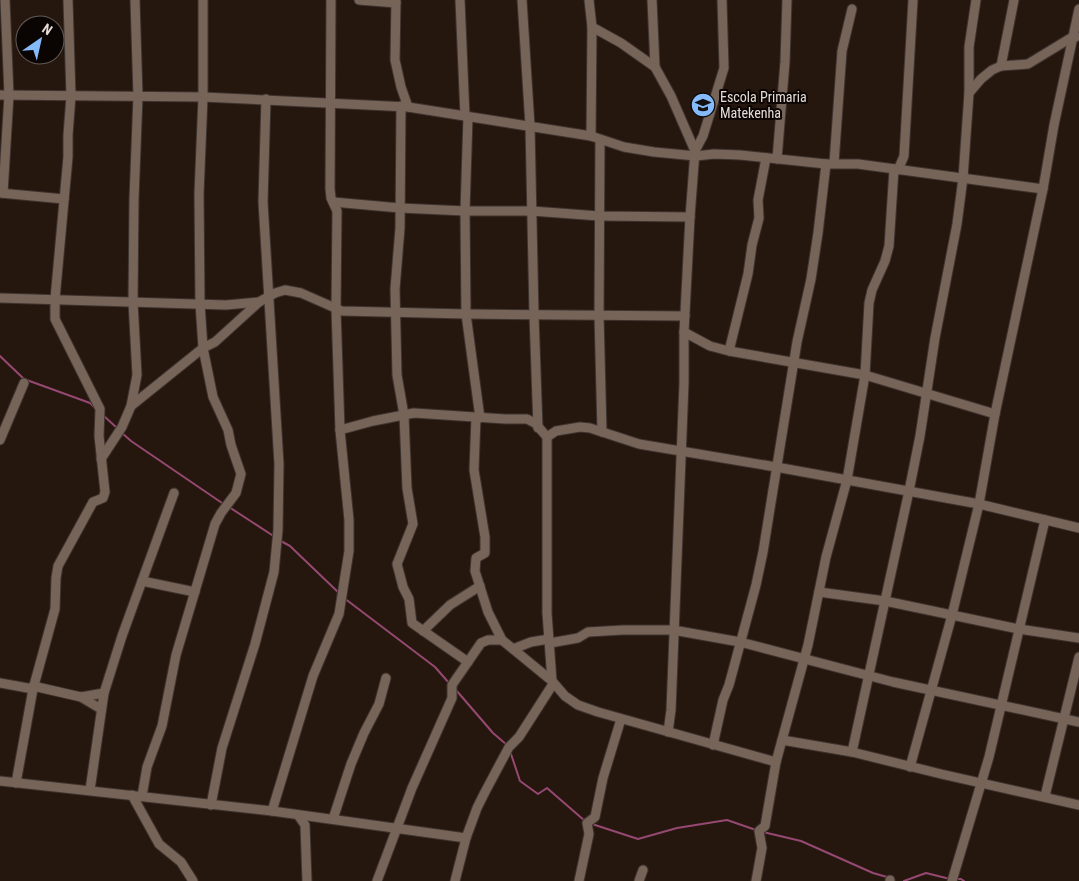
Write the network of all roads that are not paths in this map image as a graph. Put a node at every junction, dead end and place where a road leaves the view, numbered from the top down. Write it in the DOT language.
graph roads {
  1 [pos="5,0"];
  2 [pos="68,0"];
  3 [pos="135,0"];
  4 [pos="203,0"];
  5 [pos="331,0"];
  6 [pos="359,0"];
  7 [pos="460,0"];
  8 [pos="522,0"];
  9 [pos="589,0"];
  10 [pos="652,0"];
  11 [pos="722,0"];
  12 [pos="787,0"];
  13 [pos="913,0"];
  14 [pos="976,0"];
  15 [pos="1014,0"];
  16 [pos="396,1"];
  17 [pos="852,9"];
  18 [pos="1079,10"];
  19 [pos="592,27"];
  20 [pos="1076,37"];
  21 [pos="1001,66"];
  22 [pos="655,67"];
  23 [pos="969,93"];
  24 [pos="4,95"];
  25 [pos="71,96"];
  26 [pos="138,96"];
  27 [pos="203,97"];
  28 [pos="266,99"];
  29 [pos="331,103"];
  30 [pos="405,107"];
  31 [pos="466,116"];
  32 [pos="530,126"];
  33 [pos="596,138"];
  34 [pos="695,153"];
  35 [pos="904,156"];
  36 [pos="766,158"];
  37 [pos="777,159"];
  38 [pos="830,163"];
  39 [pos="896,170"];
  40 [pos="914,172"];
  41 [pos="963,178"];
  42 [pos="1043,189"];
  43 [pos="2,193"];
  44 [pos="64,199"];
  45 [pos="333,202"];
  46 [pos="400,208"];
  47 [pos="465,211"];
  48 [pos="532,211"];
  49 [pos="599,216"];
  50 [pos="690,217"];
  51 [pos="268,297"];
  52 [pos="0,298"];
  53 [pos="55,299"];
  54 [pos="133,302"];
  55 [pos="260,302"];
  56 [pos="200,303"];
  57 [pos="336,309"];
  58 [pos="396,313"];
  59 [pos="466,314"];
  60 [pos="534,315"];
  61 [pos="599,315"];
  62 [pos="685,316"];
  63 [pos="684,332"];
  64 [pos="203,348"];
  65 [pos="729,351"];
  66 [pos="794,364"];
  67 [pos="865,376"];
  68 [pos="24,383"];
  69 [pos="927,393"];
  70 [pos="131,406"];
  71 [pos="995,414"];
  72 [pos="404,416"];
  73 [pos="478,418"];
  74 [pos="538,428"];
  75 [pos="340,430"];
  76 [pos="602,432"];
  77 [pos="547,437"];
  78 [pos="0,440"];
  79 [pos="681,451"];
  80 [pos="101,459"];
  81 [pos="776,467"];
  82 [pos="848,480"];
  83 [pos="909,490"];
  84 [pos="174,493"];
  85 [pos="979,504"];
  86 [pos="1045,520"];
  87 [pos="1079,528"];
  88 [pos="142,581"];
  89 [pos="480,586"];
  90 [pos="195,592"];
  91 [pos="819,592"];
  92 [pos="885,601"];
  93 [pos="952,615"];
  94 [pos="1019,629"];
  95 [pos="673,630"];
  96 [pos="423,631"];
  97 [pos="1079,638"];
  98 [pos="502,640"];
  99 [pos="549,641"];
  100 [pos="740,642"];
  101 [pos="513,649"];
  102 [pos="1079,657"];
  103 [pos="805,659"];
  104 [pos="468,662"];
  105 [pos="869,676"];
  106 [pos="386,678"];
  107 [pos="0,683"];
  108 [pos="553,683"];
  109 [pos="33,687"];
  110 [pos="932,690"];
  111 [pos="104,693"];
  112 [pos="82,697"];
  113 [pos="1002,704"];
  114 [pos="101,709"];
  115 [pos="1065,718"];
  116 [pos="621,719"];
  117 [pos="1079,722"];
  118 [pos="668,732"];
  119 [pos="782,740"];
  120 [pos="713,745"];
  121 [pos="852,752"];
  122 [pos="776,762"];
  123 [pos="910,766"];
  124 [pos="0,781"];
  125 [pos="16,783"];
  126 [pos="981,783"];
  127 [pos="90,790"];
  128 [pos="137,795"];
  129 [pos="1045,796"];
  130 [pos="211,805"];
  131 [pos="1079,805"];
  132 [pos="272,811"];
  133 [pos="298,815"];
  134 [pos="313,817"];
  135 [pos="333,819"];
  136 [pos="305,825"];
  137 [pos="396,827"];
  138 [pos="466,838"];
  139 [pos="643,870"];
  140 [pos="193,881"];
  141 [pos="307,881"];
  142 [pos="377,881"];
  143 [pos="455,881"];
  144 [pos="579,881"];
  145 [pos="639,881"];
  146 [pos="756,881"];
  147 [pos="952,881"];
  1 -- 24 [label="street"];
  2 -- 25 [label="street"];
  3 -- 26 [label="street"];
  4 -- 27 [label="street"];
  5 -- 29 [label="street"];
  6 -- 16 [label="street"];
  7 -- 31 [label="street"];
  8 -- 32 [label="street"];
  9 -- 19 [label="street"];
  10 -- 22 [label="street"];
  11 -- 34 [label="street"];
  12 -- 37 [label="street"];
  13 -- 35 [label="street"];
  14 -- 23 [label="street"];
  15 -- 21 [label="street"];
  16 -- 30 [label="street"];
  17 -- 38 [label="street"];
  18 -- 20 [label="street"];
  19 -- 22 [label="street"];
  19 -- 33 [label="street"];
  20 -- 21 [label="street"];
  20 -- 42 [label="street"];
  21 -- 23 [label="street"];
  22 -- 34 [label="street"];
  23 -- 41 [label="street"];
  24 -- 25 [label="street"];
  24 -- 43 [label="street"];
  25 -- 26 [label="street"];
  25 -- 44 [label="street"];
  26 -- 27 [label="street"];
  26 -- 54 [label="street"];
  27 -- 28 [label="street"];
  27 -- 56 [label="street"];
  28 -- 29 [label="street"];
  28 -- 51 [label="street"];
  29 -- 30 [label="street"];
  29 -- 45 [label="street"];
  30 -- 31 [label="street"];
  30 -- 46 [label="street"];
  31 -- 32 [label="street"];
  31 -- 47 [label="street"];
  32 -- 33 [label="street"];
  32 -- 48 [label="street"];
  33 -- 34 [label="street"];
  33 -- 49 [label="street"];
  34 -- 36 [label="street"];
  34 -- 50 [label="street"];
  35 -- 39 [label="street"];
  35 -- 40 [label="street"];
  36 -- 37 [label="street"];
  36 -- 65 [label="street"];
  37 -- 38 [label="street"];
  38 -- 39 [label="street"];
  38 -- 66 [label="street"];
  39 -- 40 [label="street"];
  39 -- 67 [label="street"];
  40 -- 41 [label="street"];
  41 -- 42 [label="street"];
  41 -- 69 [label="street"];
  42 -- 71 [label="street"];
  43 -- 44 [label="street"];
  44 -- 53 [label="street"];
  45 -- 46 [label="street"];
  45 -- 57 [label="street"];
  46 -- 47 [label="street"];
  46 -- 58 [label="street"];
  47 -- 48 [label="street"];
  47 -- 59 [label="street"];
  48 -- 49 [label="street"];
  48 -- 60 [label="street"];
  49 -- 50 [label="street"];
  49 -- 61 [label="street"];
  50 -- 62 [label="street"];
  51 -- 55 [label="street"];
  51 -- 57 [label="street"];
  51 -- 130 [label="street"];
  52 -- 53 [label="street"];
  53 -- 54 [label="street"];
  53 -- 80 [label="street"];
  54 -- 56 [label="street"];
  54 -- 70 [label="street"];
  55 -- 56 [label="street"];
  55 -- 64 [label="street"];
  56 -- 64 [label="street"];
  57 -- 58 [label="street"];
  57 -- 75 [label="street"];
  58 -- 59 [label="street"];
  58 -- 72 [label="street"];
  59 -- 60 [label="street"];
  59 -- 73 [label="street"];
  60 -- 61 [label="street"];
  60 -- 74 [label="street"];
  61 -- 62 [label="street"];
  61 -- 76 [label="street"];
  62 -- 63 [label="street"];
  63 -- 65 [label="street"];
  63 -- 79 [label="street"];
  64 -- 70 [label="street"];
  64 -- 90 [label="street"];
  65 -- 66 [label="street"];
  66 -- 67 [label="street"];
  66 -- 81 [label="street"];
  67 -- 69 [label="street"];
  67 -- 82 [label="street"];
  68 -- 78 [label="street"];
  69 -- 71 [label="street"];
  69 -- 83 [label="street"];
  70 -- 80 [label="street"];
  71 -- 85 [label="street"];
  72 -- 73 [label="street"];
  72 -- 75 [label="street"];
  72 -- 96 [label="street"];
  73 -- 74 [label="street"];
  73 -- 89 [label="street"];
  74 -- 77 [label="street"];
  75 -- 132 [label="street"];
  76 -- 77 [label="street"];
  76 -- 79 [label="street"];
  77 -- 99 [label="street"];
  79 -- 81 [label="street"];
  79 -- 95 [label="street"];
  80 -- 109 [label="street"];
  81 -- 82 [label="street"];
  81 -- 100 [label="street"];
  82 -- 83 [label="street"];
  82 -- 91 [label="street"];
  83 -- 85 [label="street"];
  83 -- 92 [label="street"];
  84 -- 88 [label="street"];
  85 -- 86 [label="street"];
  85 -- 93 [label="street"];
  86 -- 87 [label="street"];
  86 -- 94 [label="street"];
  88 -- 90 [label="street"];
  88 -- 111 [label="street"];
  89 -- 96 [label="street"];
  89 -- 98 [label="street"];
  90 -- 128 [label="street"];
  91 -- 92 [label="street"];
  91 -- 103 [label="street"];
  92 -- 93 [label="street"];
  92 -- 105 [label="street"];
  93 -- 94 [label="street"];
  93 -- 110 [label="street"];
  94 -- 97 [label="street"];
  94 -- 113 [label="street"];
  95 -- 99 [label="street"];
  95 -- 100 [label="street"];
  95 -- 118 [label="street"];
  96 -- 104 [label="street"];
  98 -- 101 [label="street"];
  98 -- 104 [label="street"];
  99 -- 101 [label="street"];
  99 -- 108 [label="street"];
  100 -- 103 [label="street"];
  100 -- 120 [label="street"];
  101 -- 108 [label="street"];
  102 -- 115 [label="street"];
  103 -- 105 [label="street"];
  103 -- 119 [label="street"];
  104 -- 137 [label="street"];
  105 -- 110 [label="street"];
  105 -- 121 [label="street"];
  106 -- 135 [label="street"];
  107 -- 109 [label="street"];
  108 -- 116 [label="street"];
  108 -- 138 [label="street"];
  109 -- 112 [label="street"];
  109 -- 125 [label="street"];
  110 -- 113 [label="street"];
  110 -- 123 [label="street"];
  111 -- 112 [label="street"];
  111 -- 114 [label="street"];
  112 -- 114 [label="street"];
  113 -- 115 [label="street"];
  113 -- 126 [label="street"];
  114 -- 127 [label="street"];
  115 -- 117 [label="street"];
  115 -- 129 [label="street"];
  116 -- 118 [label="street"];
  116 -- 144 [label="street"];
  118 -- 120 [label="street"];
  119 -- 121 [label="street"];
  119 -- 122 [label="street"];
  120 -- 122 [label="street"];
  121 -- 123 [label="street"];
  122 -- 146 [label="street"];
  123 -- 126 [label="street"];
  124 -- 125 [label="street"];
  125 -- 127 [label="street"];
  126 -- 129 [label="street"];
  126 -- 147 [label="street"];
  127 -- 128 [label="street"];
  128 -- 130 [label="street"];
  128 -- 140 [label="street"];
  129 -- 131 [label="street"];
  130 -- 132 [label="street"];
  132 -- 133 [label="street"];
  133 -- 134 [label="street"];
  133 -- 136 [label="street"];
  134 -- 135 [label="street"];
  134 -- 136 [label="street"];
  135 -- 137 [label="street"];
  136 -- 141 [label="street"];
  137 -- 138 [label="street"];
  137 -- 142 [label="street"];
  138 -- 143 [label="street"];
  139 -- 145 [label="street"];
}
